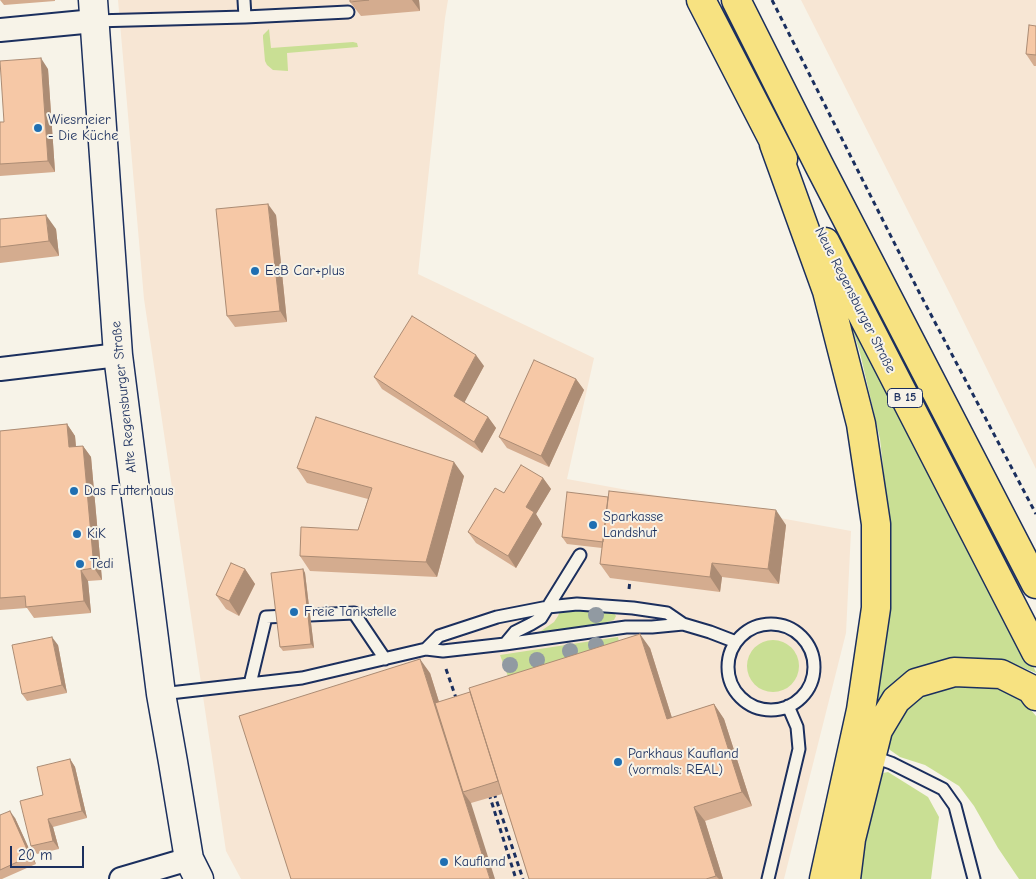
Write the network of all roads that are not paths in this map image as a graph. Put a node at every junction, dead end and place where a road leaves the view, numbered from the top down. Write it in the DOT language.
graph roads {
  1 [pos="244,0"];
  2 [pos="702,0"];
  3 [pos="736,0"];
  4 [pos="94,10"];
  5 [pos="348,12"];
  6 [pos="245,16"];
  7 [pos="0,30"];
  8 [pos="774,144"];
  9 [pos="118,355"];
  10 [pos="0,369"];
  11 [pos="580,555"];
  12 [pos="1036,584"];
  13 [pos="548,607"];
  14 [pos="684,624"];
  15 [pos="736,642"];
  16 [pos="504,644"];
  17 [pos="426,649"];
  18 [pos="1036,652"];
  19 [pos="385,659"];
  20 [pos="250,684"];
  21 [pos="160,694"];
  22 [pos="1036,696"];
  23 [pos="788,706"];
  24 [pos="871,756"];
  25 [pos="194,869"];
  26 [pos="121,879"];
  27 [pos="768,879"];
  28 [pos="824,879"];
  29 [pos="846,879"];
  30 [pos="974,879"];
  1 -- 6 [label="lane"];
  2 -- 8 [label="highway, Neue Regensburger Straße / B 15"];
  3 -- 12 [label="highway, B 15"];
  4 -- 6 [label="lane"];
  4 -- 7 [label="street"];
  4 -- 9 [label="street, Alte Regensburger Straße"];
  5 -- 6 [label="lane"];
  8 -- 18 [label="highway, Neue Regensburger Straße / B 15"];
  8 -- 28 [label="highway"];
  9 -- 10 [label="street"];
  9 -- 21 [label="street, Alte Regensburger Straße"];
  11 -- 13 [label="lane"];
  13 -- 14 [label="lane"];
  13 -- 16 [label="lane"];
  13 -- 17 [label="lane"];
  14 -- 15 [label="lane"];
  14 -- 16 [label="lane"];
  15 -- 23 [label="lane"];
  15 -- 23 [label="lane"];
  16 -- 17 [label="lane"];
  17 -- 19 [label="lane"];
  19 -- 20 [label="lane"];
  19 -- 20 [label="lane"];
  20 -- 21 [label="lane"];
  21 -- 25 [label="street, Alte Regensburger Straße"];
  22 -- 24 [label="highway"];
  23 -- 27 [label="lane"];
  24 -- 29 [label="highway"];
  24 -- 30 [label="lane"];
  25 -- 26 [label="street"];
}
